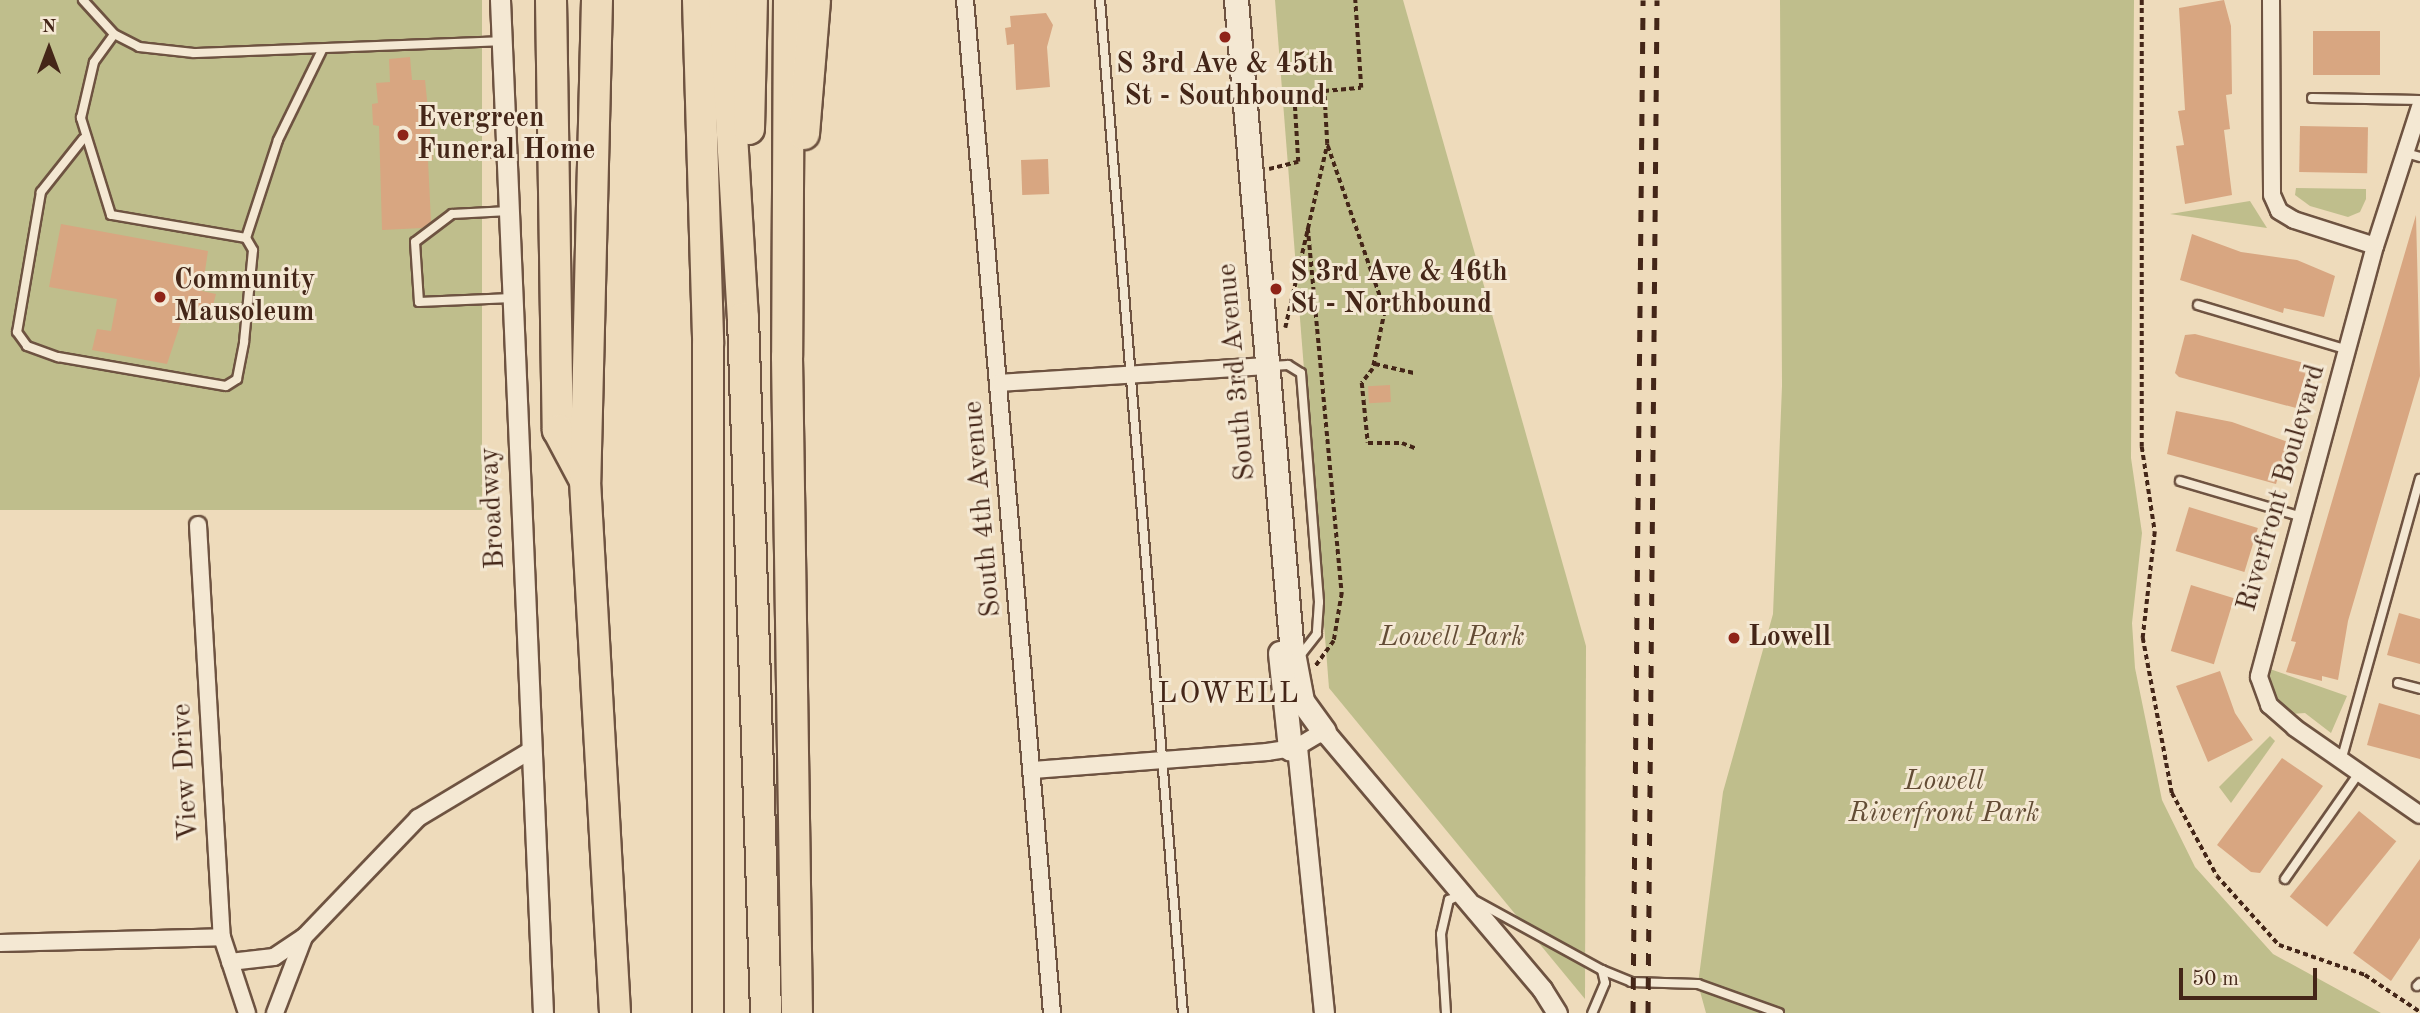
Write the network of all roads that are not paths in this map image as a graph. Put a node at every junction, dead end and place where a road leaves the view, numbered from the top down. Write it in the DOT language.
graph roads {
  1 [pos="83,0"];
  2 [pos="500,0"];
  3 [pos="551,0"];
  4 [pos="597,0"];
  5 [pos="698,0"];
  6 [pos="723,0"];
  7 [pos="752,0"];
  8 [pos="789,0"];
  9 [pos="815,0"];
  10 [pos="965,0"];
  11 [pos="1100,0"];
  12 [pos="1236,0"];
  13 [pos="2271,0"];
  14 [pos="114,34"];
  15 [pos="502,41"];
  16 [pos="322,50"];
  17 [pos="2312,98"];
  18 [pos="2420,100"];
  19 [pos="2420,107"];
  20 [pos="83,139"];
  21 [pos="506,152"];
  22 [pos="448,155"];
  23 [pos="2413,155"];
  24 [pos="509,211"];
  25 [pos="246,238"];
  26 [pos="2375,246"];
  27 [pos="512,298"];
  28 [pos="2198,305"];
  29 [pos="743,318"];
  30 [pos="2348,349"];
  31 [pos="787,357"];
  32 [pos="1266,366"];
  33 [pos="1134,374"];
  34 [pos="998,383"];
  35 [pos="2420,479"];
  36 [pos="585,481"];
  37 [pos="2180,481"];
  38 [pos="2302,517"];
  39 [pos="198,525"];
  40 [pos="1283,551"];
  41 [pos="1294,662"];
  42 [pos="2398,683"];
  43 [pos="2420,689"];
  44 [pos="1324,731"];
  45 [pos="533,748"];
  46 [pos="1293,748"];
  47 [pos="2341,761"];
  48 [pos="1161,763"];
  49 [pos="1033,770"];
  50 [pos="2359,773"];
  51 [pos="2420,816"];
  52 [pos="2285,879"];
  53 [pos="1464,894"];
  54 [pos="222,937"];
  55 [pos="304,937"];
  56 [pos="0,943"];
  57 [pos="230,962"];
  58 [pos="1602,970"];
  59 [pos="247,1013"];
  60 [pos="275,1013"];
  61 [pos="544,1013"];
  62 [pos="615,1013"];
  63 [pos="708,1013"];
  64 [pos="766,1013"];
  65 [pos="797,1013"];
  66 [pos="1052,1013"];
  67 [pos="1183,1013"];
  68 [pos="1324,1013"];
  69 [pos="1446,1013"];
  70 [pos="1556,1013"];
  71 [pos="1592,1013"];
  72 [pos="1779,1013"];
  1 -- 14 [label="lane"];
  2 -- 15 [label="street, Broadway"];
  3 -- 36 [label="highway"];
  4 -- 36 [label="highway"];
  5 -- 63 [label="highway"];
  6 -- 29 [label="highway"];
  7 -- 29 [label="highway"];
  8 -- 31 [label="highway"];
  9 -- 31 [label="highway"];
  10 -- 34 [label="street, South 4th Avenue"];
  11 -- 33 [label="lane"];
  12 -- 32 [label="main road, South 3rd Avenue"];
  13 -- 26 [label="street"];
  14 -- 16 [label="lane"];
  14 -- 20 [label="lane"];
  15 -- 16 [label="lane"];
  15 -- 21 [label="street, Broadway"];
  16 -- 25 [label="lane"];
  17 -- 18 [label="lane"];
  19 -- 23 [label="street, Riverfront Boulevard"];
  20 -- 25 [label="lane"];
  20 -- 25 [label="lane"];
  21 -- 22 [label="lane"];
  21 -- 24 [label="street, Broadway"];
  23 -- 26 [label="street, Riverfront Boulevard"];
  24 -- 27 [label="street, Broadway"];
  24 -- 27 [label="lane"];
  26 -- 30 [label="street, Riverfront Boulevard"];
  27 -- 45 [label="street, Broadway"];
  28 -- 30 [label="lane"];
  29 -- 64 [label="highway"];
  30 -- 38 [label="street, Riverfront Boulevard"];
  31 -- 65 [label="highway"];
  32 -- 33 [label="street"];
  32 -- 40 [label="main road, South 3rd Avenue"];
  32 -- 41 [label="lane"];
  33 -- 34 [label="street"];
  33 -- 48 [label="lane"];
  34 -- 49 [label="street, South 4th Avenue"];
  35 -- 47 [label="lane"];
  36 -- 62 [label="highway"];
  37 -- 38 [label="lane"];
  38 -- 47 [label="street, Riverfront Boulevard"];
  39 -- 54 [label="street, View Drive"];
  40 -- 41 [label="main road, South 3rd Avenue"];
  40 -- 46 [label="main road"];
  41 -- 44 [label="main road, South 3rd Avenue"];
  42 -- 43 [label="lane"];
  44 -- 46 [label="street"];
  44 -- 53 [label="street"];
  45 -- 55 [label="street"];
  45 -- 61 [label="street, Broadway"];
  46 -- 48 [label="street"];
  46 -- 68 [label="street"];
  47 -- 50 [label="street, Riverfront Boulevard"];
  48 -- 49 [label="street"];
  48 -- 67 [label="lane"];
  49 -- 66 [label="street, South 4th Avenue"];
  50 -- 51 [label="street, Riverfront Boulevard"];
  50 -- 52 [label="lane"];
  53 -- 58 [label="lane"];
  53 -- 69 [label="lane"];
  53 -- 70 [label="street"];
  54 -- 56 [label="street"];
  54 -- 57 [label="street, View Drive"];
  55 -- 57 [label="street"];
  55 -- 60 [label="street"];
  57 -- 59 [label="street, View Drive"];
  58 -- 71 [label="lane"];
  58 -- 72 [label="lane"];
}
